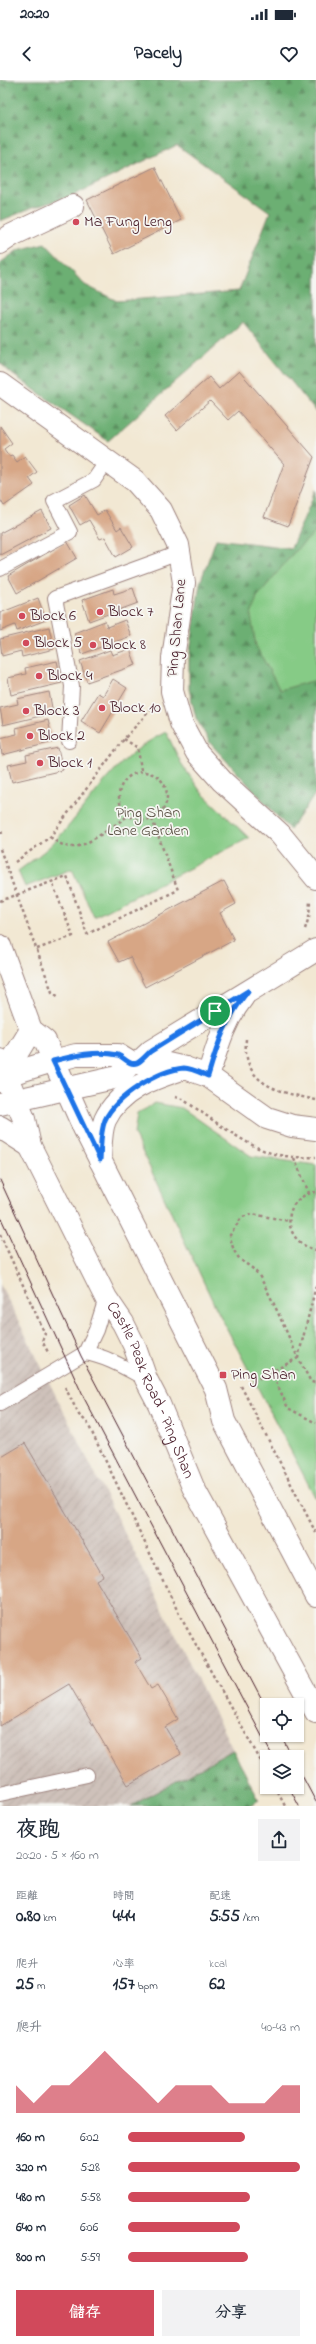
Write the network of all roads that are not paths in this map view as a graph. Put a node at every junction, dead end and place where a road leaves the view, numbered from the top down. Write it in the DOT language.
graph roads {
  1 [pos="73,206"];
  2 [pos="0,243"];
  3 [pos="0,384"];
  4 [pos="107,461"];
  5 [pos="179,553"];
  6 [pos="0,569"];
  7 [pos="69,742"];
  8 [pos="316,878"];
  9 [pos="0,946"];
  10 [pos="316,950"];
  11 [pos="248,991"];
  12 [pos="31,1030"];
  13 [pos="53,1061"];
  14 [pos="134,1063"];
  15 [pos="185,1068"];
  16 [pos="1,1073"];
  17 [pos="208,1076"];
  18 [pos="65,1089"];
  19 [pos="8,1102"];
  20 [pos="0,1127"];
  21 [pos="316,1129"];
  22 [pos="30,1146"];
  23 [pos="100,1160"];
  24 [pos="106,1298"];
  25 [pos="85,1353"];
  26 [pos="146,1379"];
  27 [pos="0,1404"];
  28 [pos="316,1596"];
  29 [pos="316,1712"];
  30 [pos="87,1775"];
  31 [pos="0,1794"];
  1 -- 2 [label="main road"];
  3 -- 4 [label="main road, Ping Shan Lane"];
  4 -- 5 [label="main road, Ping Shan Lane"];
  4 -- 6 [label="lane"];
  5 -- 7 [label="lane"];
  5 -- 8 [label="main road, Ping Shan Lane"];
  9 -- 12 [label="main road"];
  10 -- 11 [label="main road"];
  11 -- 14 [label="main road"];
  11 -- 17 [label="main road"];
  12 -- 13 [label="main road"];
  12 -- 16 [label="main road"];
  13 -- 14 [label="main road"];
  13 -- 16 [label="main road"];
  13 -- 18 [label="main road"];
  14 -- 15 [label="main road"];
  14 -- 18 [label="main road"];
  15 -- 17 [label="main road"];
  15 -- 23 [label="main road"];
  16 -- 19 [label="main road, Castle Peak Road – Ping Shan"];
  17 -- 21 [label="main road"];
  18 -- 19 [label="main road"];
  18 -- 23 [label="main road"];
  19 -- 22 [label="main road, Castle Peak Road – Ping Shan"];
  20 -- 22 [label="main road"];
  22 -- 24 [label="main road, Castle Peak Road – Ping Shan"];
  23 -- 28 [label="main road"];
  24 -- 25 [label="lane"];
  24 -- 26 [label="main road, Castle Peak Road – Ping Shan"];
  25 -- 26 [label="lane"];
  25 -- 27 [label="lane"];
  26 -- 29 [label="main road, Castle Peak Road – Ping Shan"];
  30 -- 31 [label="lane"];
}
